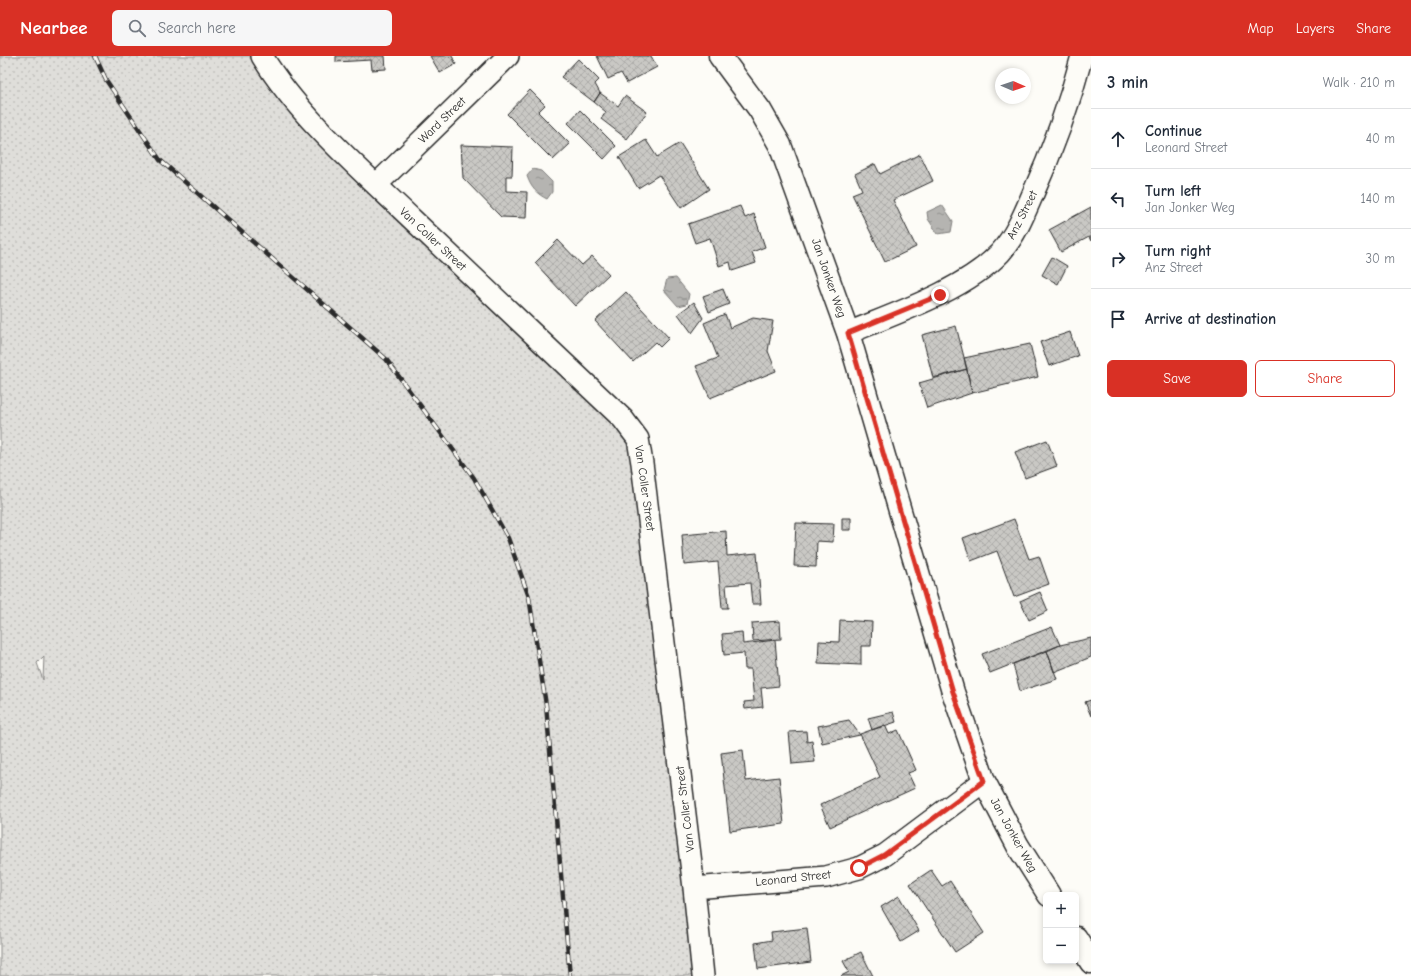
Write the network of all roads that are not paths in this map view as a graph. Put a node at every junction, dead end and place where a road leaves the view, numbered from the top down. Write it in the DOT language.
graph roads {
  1 [pos="262,56"];
  2 [pos="508,56"];
  3 [pos="720,56"];
  4 [pos="1082,56"];
  5 [pos="376,185"];
  6 [pos="848,333"];
  7 [pos="984,781"];
  8 [pos="694,888"];
  9 [pos="1047,892"];
  10 [pos="1079,943"];
  11 [pos="1091,962"];
  12 [pos="703,976"];
  1 -- 5 [label="street, Van Coller Street"];
  2 -- 5 [label="street, Ward Street"];
  3 -- 6 [label="main road, Jan Jonker Weg"];
  4 -- 6 [label="street, Anz Street"];
  5 -- 8 [label="street, Van Coller Street"];
  6 -- 7 [label="main road, Jan Jonker Weg"];
  7 -- 8 [label="street, Leonard Street"];
  7 -- 9 [label="main road, Jan Jonker Weg"];
  8 -- 12 [label="street, Van Coller Street"];
  10 -- 11 [label="main road"];
}
